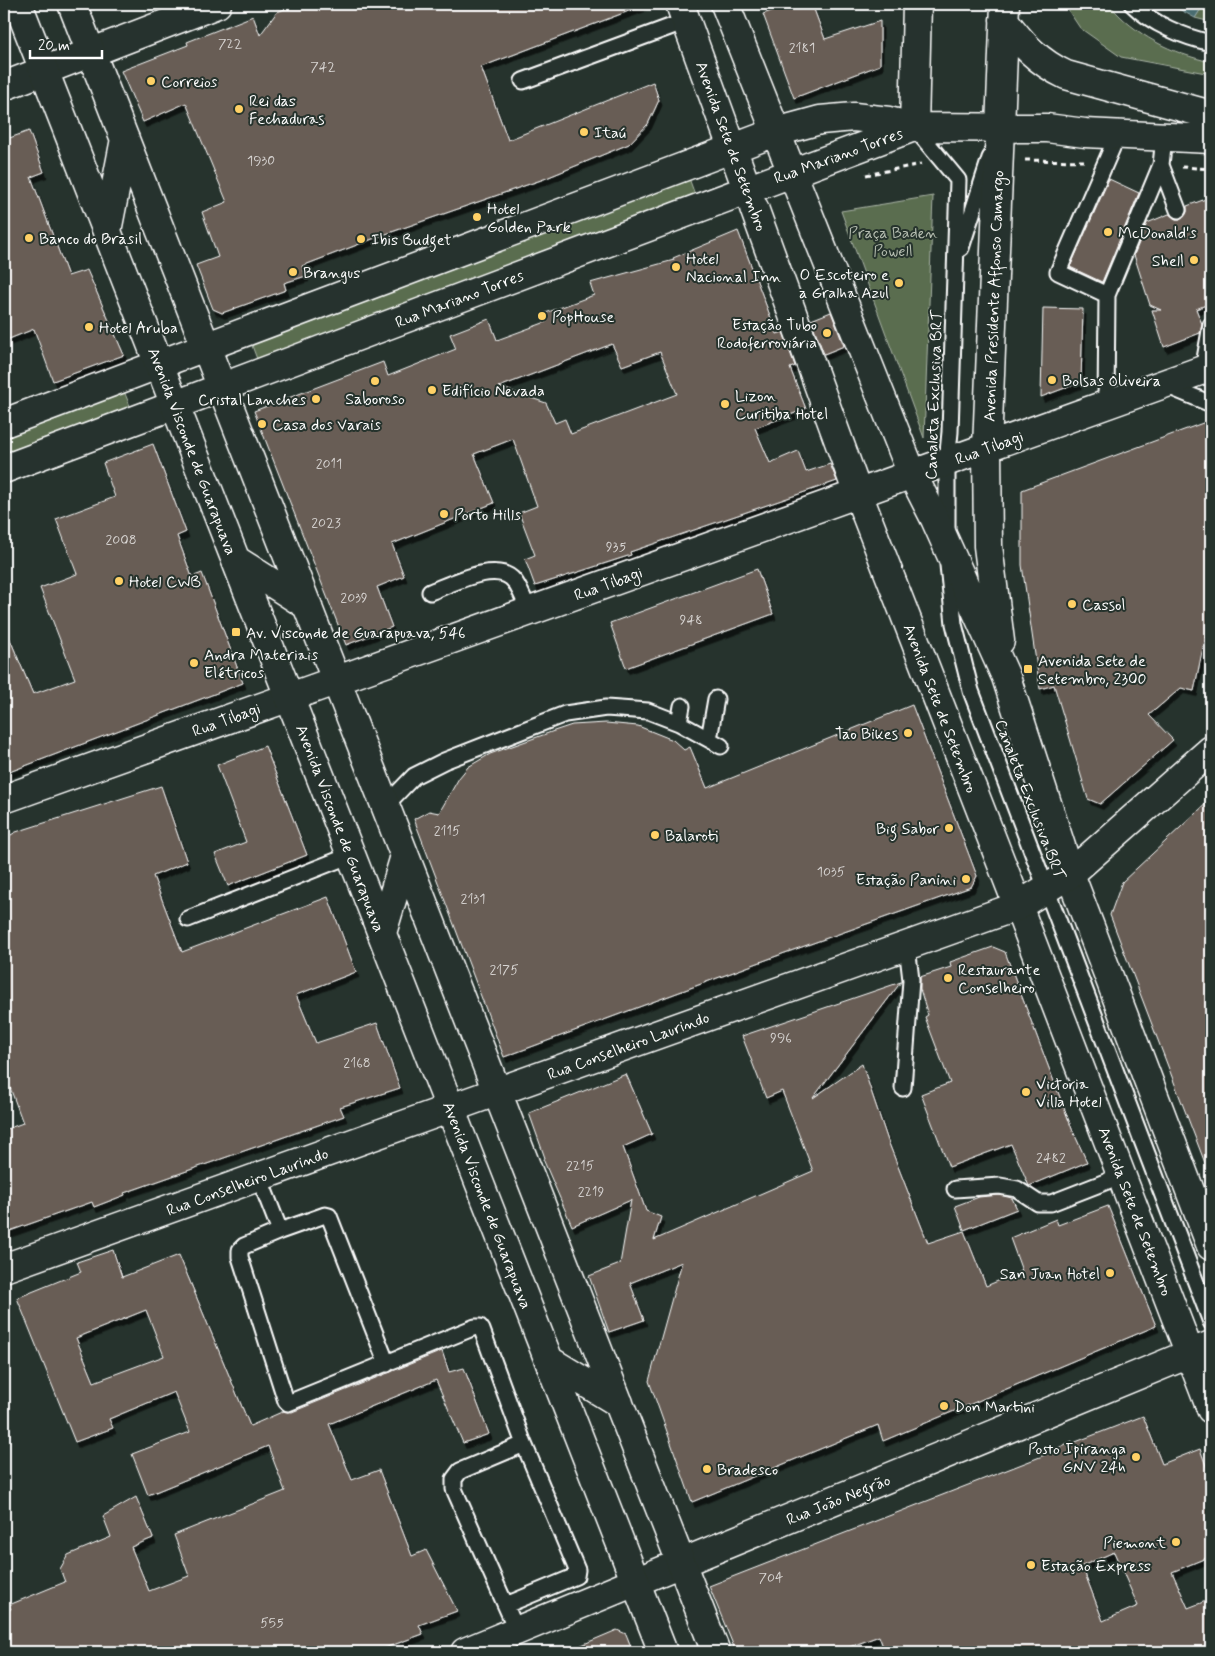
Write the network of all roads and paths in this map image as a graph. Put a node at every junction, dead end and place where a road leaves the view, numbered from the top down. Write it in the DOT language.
graph roads {
  1 [pos="18,4"];
  2 [pos="72,4"];
  3 [pos="217,4"];
  4 [pos="725,4"];
  5 [pos="917,4"];
  6 [pos="1132,4"];
  7 [pos="683,12"];
  8 [pos="1004,12"];
  9 [pos="1211,43"];
  10 [pos="91,52"];
  11 [pos="44,70"];
  12 [pos="523,80"];
  13 [pos="4,86"];
  14 [pos="1211,116"];
  15 [pos="914,127"];
  16 [pos="1000,128"];
  17 [pos="776,132"];
  18 [pos="1118,134"];
  19 [pos="1164,137"];
  20 [pos="126,139"];
  21 [pos="1211,139"];
  22 [pos="733,149"];
  23 [pos="942,161"];
  24 [pos="1162,165"];
  25 [pos="792,172"];
  26 [pos="857,177"];
  27 [pos="751,198"];
  28 [pos="1178,210"];
  29 [pos="108,231"];
  30 [pos="956,264"];
  31 [pos="1107,295"];
  32 [pos="1211,325"];
  33 [pos="207,347"];
  34 [pos="160,364"];
  35 [pos="1207,369"];
  36 [pos="1163,384"];
  37 [pos="222,387"];
  38 [pos="1211,404"];
  39 [pos="175,405"];
  40 [pos="1106,405"];
  41 [pos="4,423"];
  42 [pos="987,448"];
  43 [pos="947,462"];
  44 [pos="4,469"];
  45 [pos="912,474"];
  46 [pos="858,494"];
  47 [pos="947,546"];
  48 [pos="236,560"];
  49 [pos="430,592"];
  50 [pos="308,606"];
  51 [pos="529,611"];
  52 [pos="1006,677"];
  53 [pos="337,680"];
  54 [pos="290,697"];
  55 [pos="716,699"];
  56 [pos="682,706"];
  57 [pos="679,723"];
  58 [pos="1211,750"];
  59 [pos="4,799"];
  60 [pos="385,806"];
  61 [pos="351,855"];
  62 [pos="405,856"];
  63 [pos="1070,874"];
  64 [pos="1046,889"];
  65 [pos="1018,906"];
  66 [pos="188,919"];
  67 [pos="382,933"];
  68 [pos="907,946"];
  69 [pos="903,1088"];
  70 [pos="497,1092"];
  71 [pos="451,1108"];
  72 [pos="1123,1175"];
  73 [pos="259,1177"];
  74 [pos="955,1189"];
  75 [pos="280,1231"];
  76 [pos="1211,1246"];
  77 [pos="4,1268"];
  78 [pos="1211,1322"];
  79 [pos="1201,1349"];
  80 [pos="550,1361"];
  81 [pos="387,1364"];
  82 [pos="619,1404"];
  83 [pos="1211,1408"];
  84 [pos="524,1444"];
  85 [pos="681,1563"];
  86 [pos="636,1582"];
  87 [pos="506,1604"];
  88 [pos="517,1631"];
  89 [pos="465,1652"];
  90 [pos="663,1652"];
  91 [pos="716,1652"];
  1 -- 11 [label="main road, Avenida Visconde de Guarapuava"];
  2 -- 10 [label="main road"];
  3 -- 10 [label="main road"];
  4 -- 17 [label="main road"];
  5 -- 15 [label="main road"];
  6 -- 9 [label="lane"];
  7 -- 12 [label="lane"];
  7 -- 22 [label="main road, Avenida Sete de Setembro"];
  8 -- 14 [label="main road"];
  8 -- 16 [label="main road, Avenida Presidente Affonso Camargo"];
  10 -- 11 [label="main road"];
  10 -- 20 [label="main road"];
  11 -- 13 [label="main road"];
  11 -- 29 [label="main road, Avenida Visconde de Guarapuava"];
  15 -- 16 [label="main road, Rua Mariano Torres"];
  15 -- 17 [label="main road, Rua Mariano Torres"];
  15 -- 23 [label="lane, Canaleta Exclusiva BRT"];
  15 -- 25 [label="main road, Rua Mariano Torres"];
  16 -- 18 [label="main road, Rua Mariano Torres"];
  16 -- 30 [label="lane, Canaleta Exclusiva BRT"];
  16 -- 42 [label="main road, Avenida Presidente Affonso Camargo"];
  17 -- 22 [label="main road, Rua Mariano Torres"];
  17 -- 25 [label="main road"];
  18 -- 19 [label="main road, Rua Mariano Torres"];
  18 -- 31 [label="lane"];
  19 -- 21 [label="main road, Rua Mariano Torres"];
  19 -- 24 [label="lane"];
  20 -- 29 [label="main road"];
  20 -- 33 [label="main road"];
  22 -- 27 [label="main road, Avenida Sete de Setembro"];
  22 -- 33 [label="main road, Rua Mariano Torres"];
  23 -- 26 [label="path"];
  23 -- 30 [label="lane, Canaleta Exclusiva BRT"];
  24 -- 28 [label="lane"];
  24 -- 31 [label="lane"];
  25 -- 27 [label="main road, Rua Mariano Torres"];
  25 -- 45 [label="main road"];
  27 -- 37 [label="main road, Rua Mariano Torres"];
  27 -- 46 [label="main road, Avenida Sete de Setembro"];
  29 -- 34 [label="main road, Avenida Visconde de Guarapuava"];
  30 -- 43 [label="lane, Canaleta Exclusiva BRT"];
  31 -- 40 [label="lane"];
  32 -- 35 [label="lane"];
  33 -- 34 [label="main road, Rua Mariano Torres"];
  33 -- 37 [label="main road"];
  34 -- 39 [label="main road, Avenida Visconde de Guarapuava"];
  34 -- 41 [label="main road, Rua Mariano Torres"];
  35 -- 36 [label="main road, Rua Tibagi"];
  36 -- 38 [label="lane"];
  36 -- 40 [label="main road, Rua Tibagi"];
  37 -- 39 [label="main road, Rua Mariano Torres"];
  37 -- 50 [label="main road"];
  39 -- 44 [label="main road, Rua Mariano Torres"];
  39 -- 48 [label="main road, Avenida Visconde de Guarapuava"];
  40 -- 42 [label="main road, Rua Tibagi"];
  42 -- 43 [label="main road, Rua Tibagi"];
  42 -- 52 [label="main road, Avenida Presidente Affonso Camargo"];
  43 -- 45 [label="main road, Rua Tibagi"];
  43 -- 47 [label="lane, Canaleta Exclusiva BRT"];
  45 -- 46 [label="main road, Rua Tibagi"];
  45 -- 47 [label="main road"];
  46 -- 51 [label="main road, Rua Tibagi"];
  46 -- 65 [label="main road, Avenida Sete de Setembro"];
  47 -- 52 [label="main road"];
  47 -- 64 [label="lane, Canaleta Exclusiva BRT"];
  48 -- 50 [label="main road"];
  48 -- 54 [label="main road, Avenida Visconde de Guarapuava"];
  49 -- 51 [label="lane"];
  50 -- 53 [label="main road"];
  51 -- 53 [label="main road, Rua Tibagi"];
  52 -- 63 [label="main road"];
  53 -- 54 [label="main road, Rua Tibagi"];
  53 -- 60 [label="main road"];
  54 -- 59 [label="main road, Rua Tibagi"];
  54 -- 61 [label="main road, Avenida Visconde de Guarapuava"];
  55 -- 57 [label="lane"];
  56 -- 57 [label="lane"];
  57 -- 60 [label="lane"];
  58 -- 63 [label="main road, Rua Conselheiro Laurindo"];
  60 -- 62 [label="main road"];
  61 -- 66 [label="lane"];
  61 -- 67 [label="main road, Avenida Visconde de Guarapuava"];
  62 -- 67 [label="main road"];
  62 -- 70 [label="main road"];
  63 -- 64 [label="main road, Rua Conselheiro Laurindo"];
  63 -- 76 [label="main road"];
  64 -- 65 [label="main road, Rua Conselheiro Laurindo"];
  64 -- 78 [label="lane, Canaleta Exclusiva BRT"];
  65 -- 68 [label="main road, Rua Conselheiro Laurindo"];
  65 -- 72 [label="main road, Avenida Sete de Setembro"];
  67 -- 71 [label="main road, Avenida Visconde de Guarapuava"];
  68 -- 69 [label="lane"];
  68 -- 70 [label="main road, Rua Conselheiro Laurindo"];
  70 -- 71 [label="main road, Rua Conselheiro Laurindo"];
  70 -- 82 [label="main road"];
  71 -- 73 [label="main road, Rua Conselheiro Laurindo"];
  71 -- 80 [label="main road, Avenida Visconde de Guarapuava"];
  72 -- 74 [label="lane"];
  72 -- 79 [label="main road, Avenida Sete de Setembro"];
  73 -- 75 [label="lane"];
  73 -- 77 [label="main road, Rua Conselheiro Laurindo"];
  75 -- 81 [label="lane"];
  75 -- 81 [label="lane"];
  79 -- 83 [label="main road, Avenida Sete de Setembro"];
  79 -- 85 [label="main road, Rua João Negrão"];
  80 -- 82 [label="main road"];
  80 -- 86 [label="main road, Avenida Visconde de Guarapuava"];
  81 -- 84 [label="lane"];
  82 -- 85 [label="main road"];
  84 -- 87 [label="lane"];
  84 -- 87 [label="lane"];
  85 -- 86 [label="main road, Rua João Negrão"];
  85 -- 91 [label="main road"];
  86 -- 88 [label="main road, Rua João Negrão"];
  86 -- 90 [label="main road, Avenida Visconde de Guarapuava"];
  87 -- 88 [label="lane"];
  88 -- 89 [label="main road, Rua João Negrão"];
}
